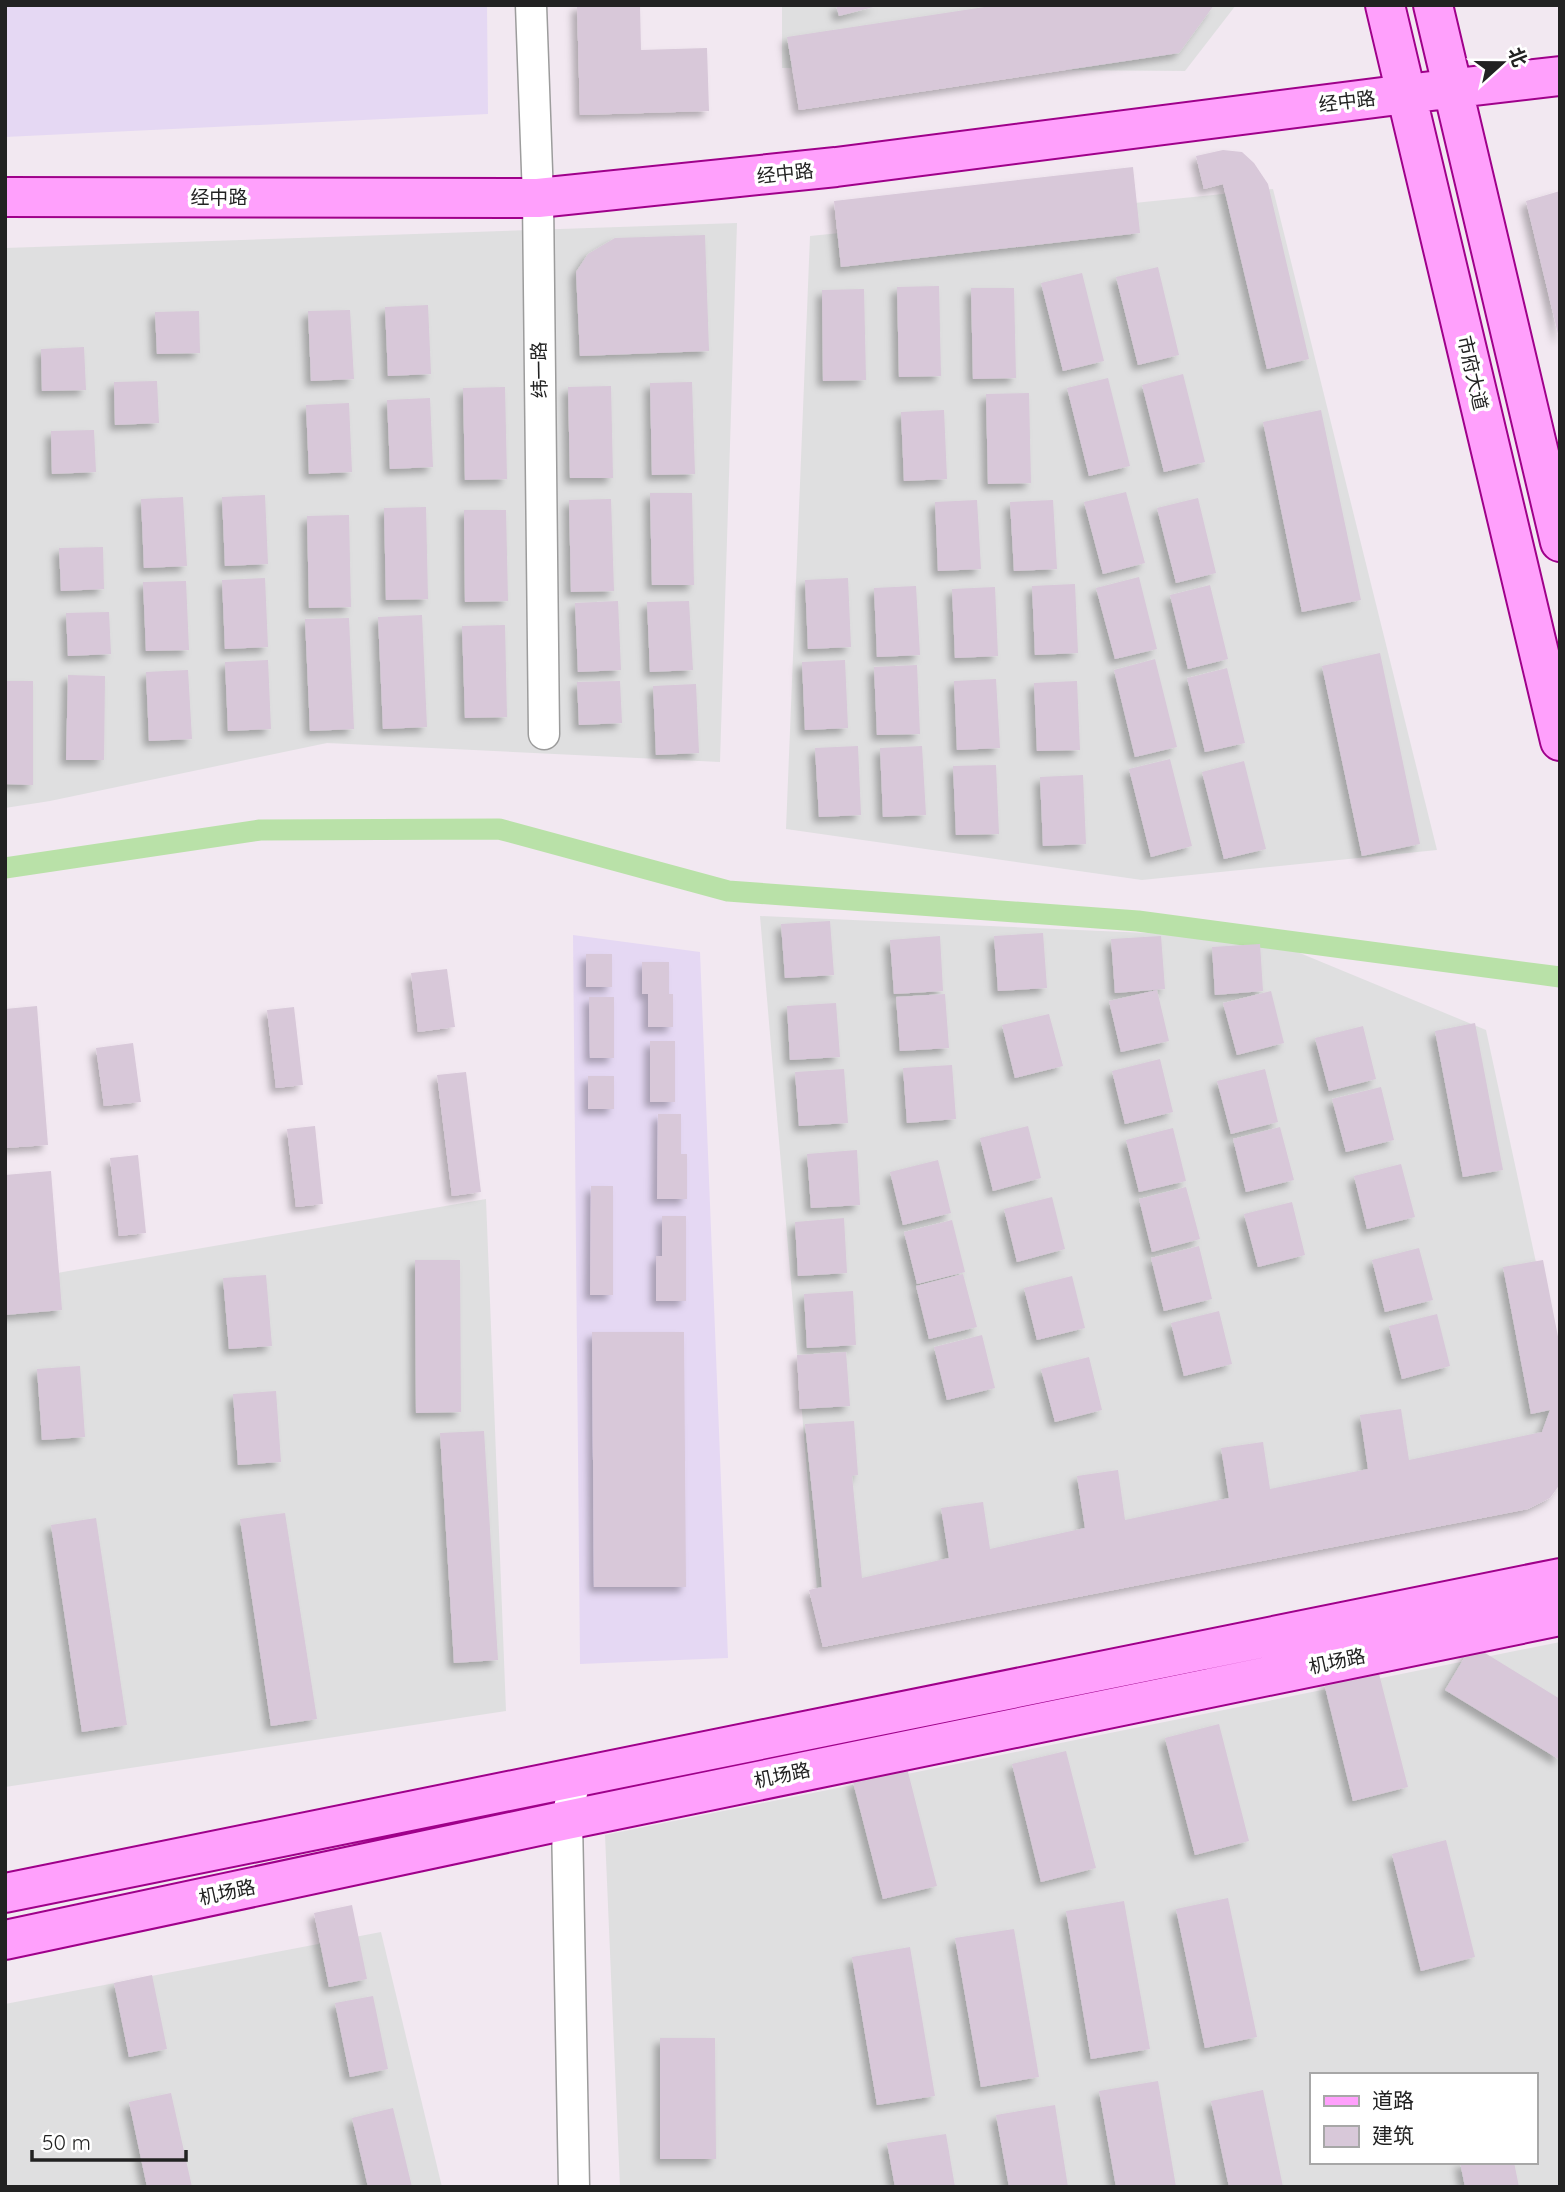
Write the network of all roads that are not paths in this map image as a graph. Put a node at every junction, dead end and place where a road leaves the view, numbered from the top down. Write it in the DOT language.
graph roads {
  1 [pos="531,5"];
  2 [pos="1385,5"];
  3 [pos="1433,5"];
  4 [pos="1560,76"];
  5 [pos="1453,89"];
  6 [pos="1406,94"];
  7 [pos="5,197"];
  8 [pos="538,198"];
  9 [pos="1560,542"];
  10 [pos="544,734"];
  11 [pos="1560,741"];
  12 [pos="1560,1577"];
  13 [pos="1560,1616"];
  14 [pos="575,1777"];
  15 [pos="566,1820"];
  16 [pos="5,1893"];
  17 [pos="5,1940"];
  18 [pos="574,2187"];
  1 -- 8 [label="street, 纬一路"];
  2 -- 6 [label="main road, 市府大道"];
  3 -- 5 [label="main road"];
  4 -- 5 [label="main road, 经中路"];
  5 -- 6 [label="main road, 经中路"];
  5 -- 9 [label="main road"];
  6 -- 8 [label="main road, 经中路"];
  6 -- 11 [label="main road, 市府大道"];
  7 -- 8 [label="main road, 经中路"];
  8 -- 10 [label="street, 纬一路"];
  12 -- 14 [label="main road, 机场路"];
  13 -- 15 [label="main road, 机场路"];
  14 -- 15 [label="street"];
  14 -- 16 [label="main road, 机场路"];
  15 -- 17 [label="main road, 机场路"];
  15 -- 18 [label="street"];
}
